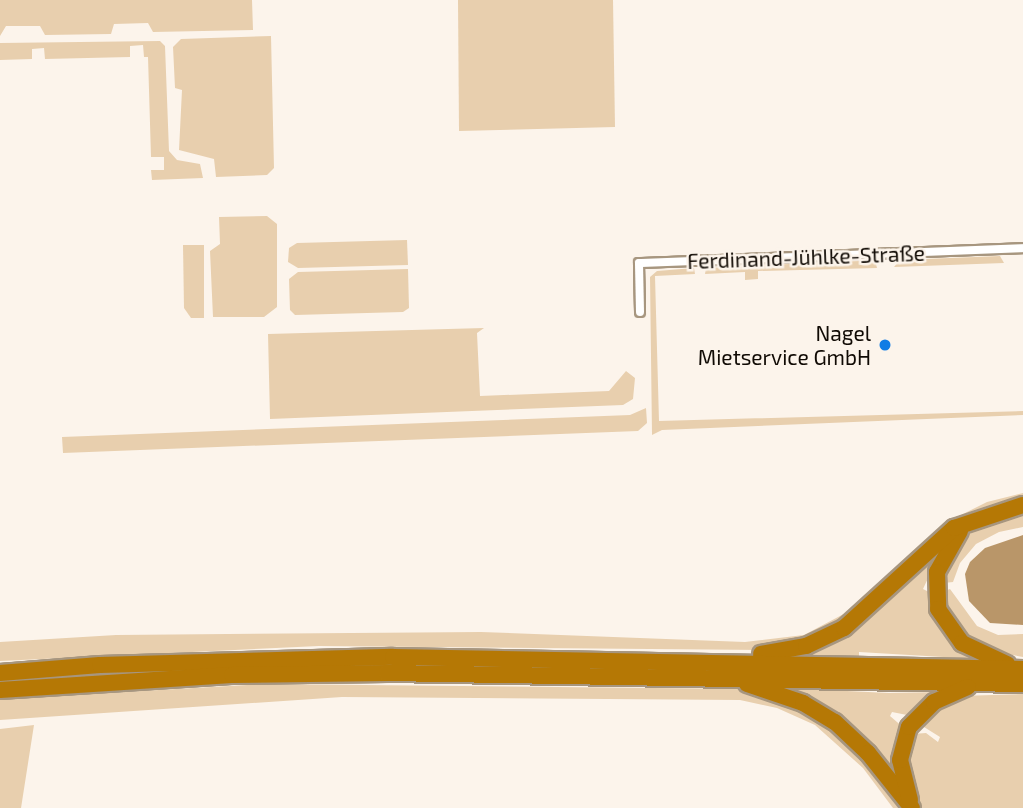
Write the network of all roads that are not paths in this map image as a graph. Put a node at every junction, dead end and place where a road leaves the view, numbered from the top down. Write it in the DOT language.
graph roads {
  1 [pos="1023,248"];
  2 [pos="640,313"];
  3 [pos="1023,505"];
  4 [pos="964,526"];
  5 [pos="734,670"];
  6 [pos="0,673"];
  7 [pos="1022,674"];
  8 [pos="981,682"];
  9 [pos="0,690"];
  10 [pos="913,808"];
  1 -- 2 [label="street, Ferdinand-Jühlke-Straße"];
  3 -- 4 [label="highway"];
  4 -- 5 [label="highway"];
  4 -- 7 [label="highway"];
  5 -- 6 [label="highway"];
  5 -- 7 [label="highway"];
  5 -- 8 [label="highway"];
  5 -- 9 [label="highway"];
  5 -- 10 [label="highway"];
  7 -- 8 [label="highway"];
  8 -- 10 [label="highway"];
}
